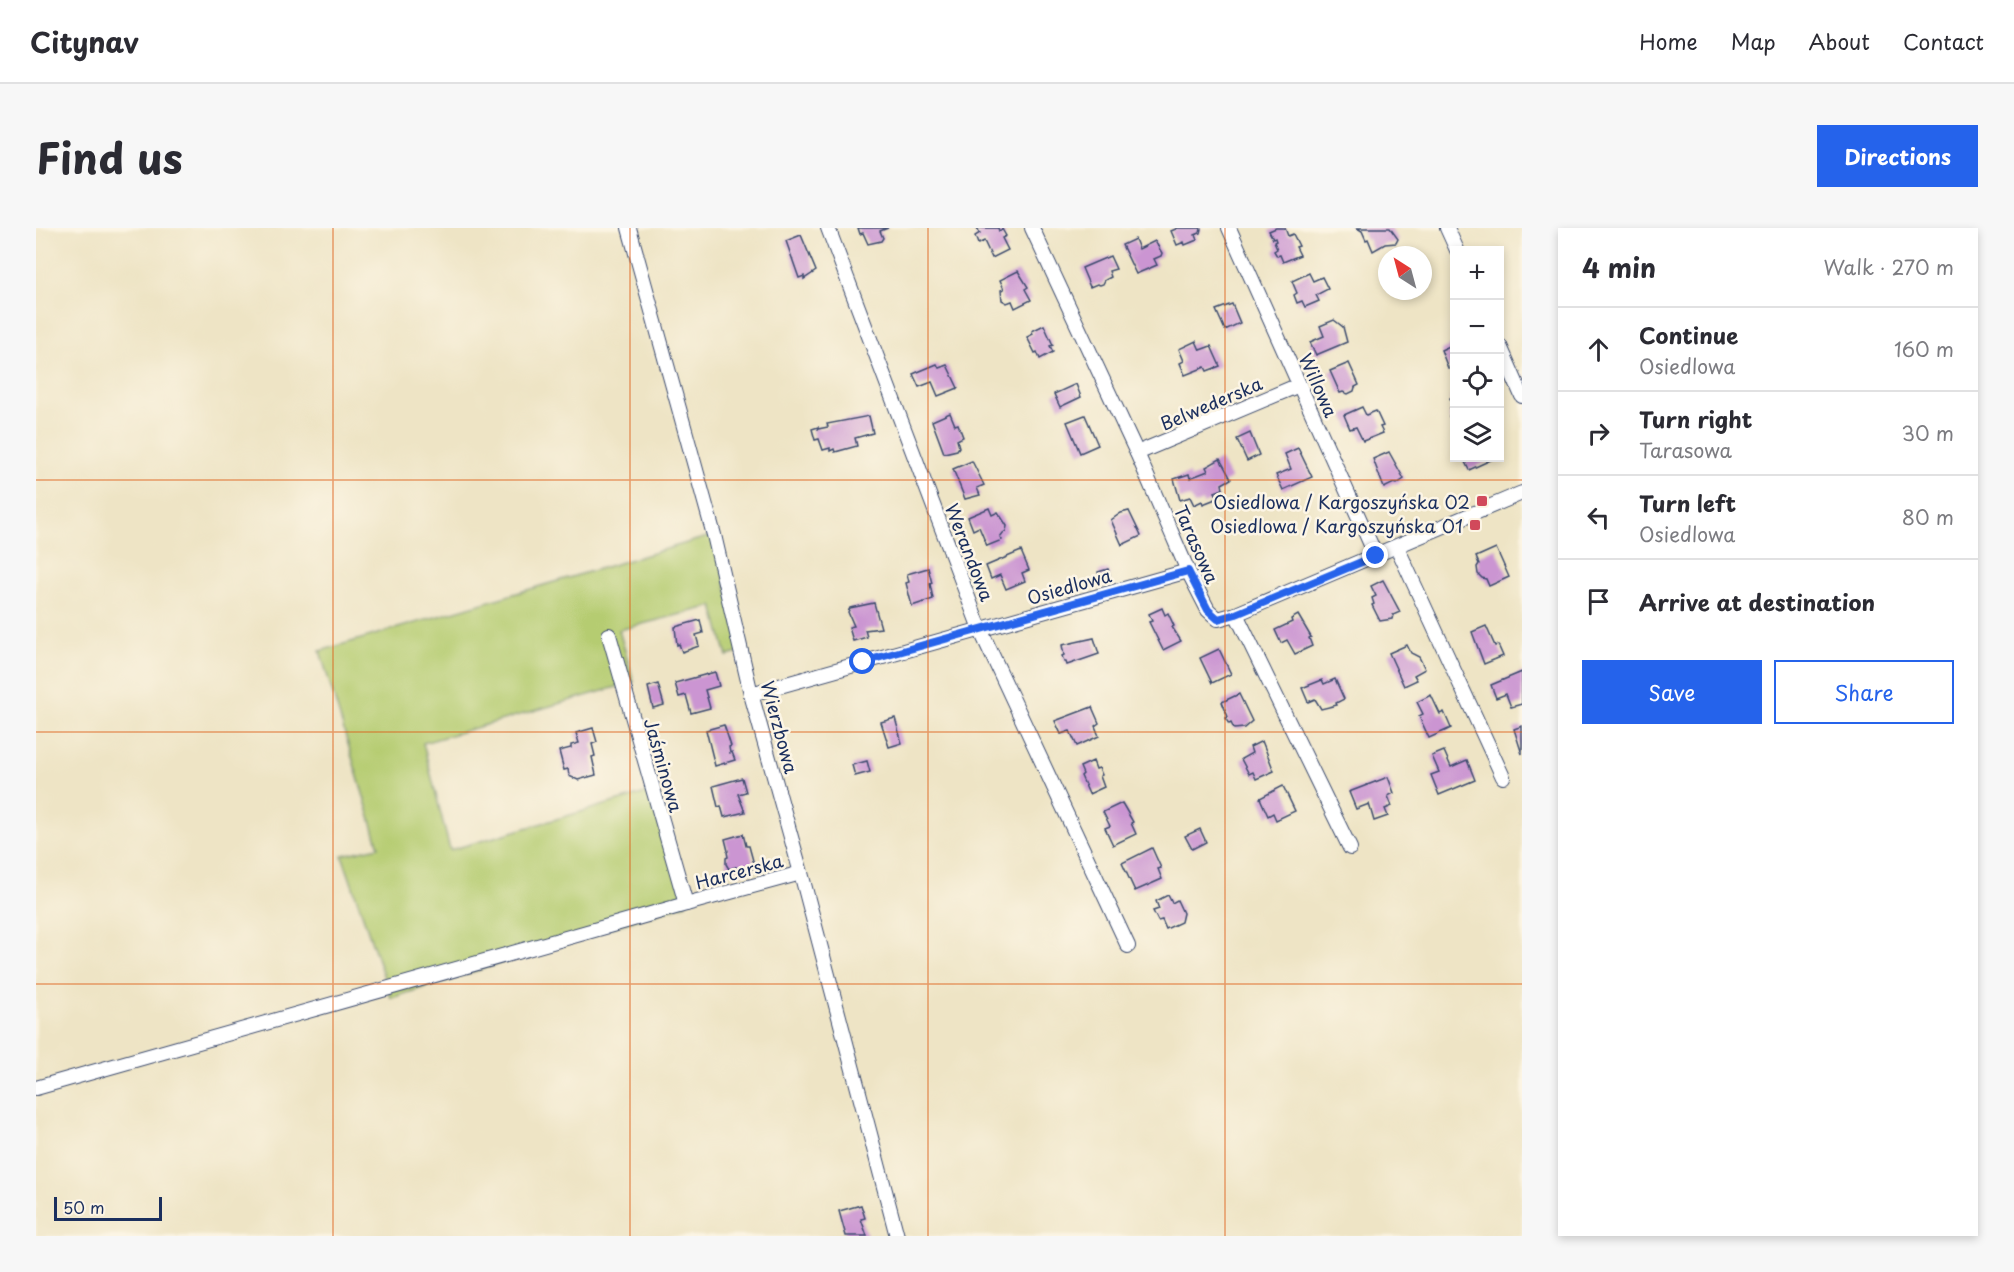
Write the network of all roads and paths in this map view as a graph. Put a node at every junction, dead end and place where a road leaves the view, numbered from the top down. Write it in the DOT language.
graph roads {
  1 [pos="629,228"];
  2 [pos="828,228"];
  3 [pos="1032,228"];
  4 [pos="1229,228"];
  5 [pos="1447,228"];
  6 [pos="1455,246"];
  7 [pos="1504,354"];
  8 [pos="1299,385"];
  9 [pos="1522,396"];
  10 [pos="1137,453"];
  11 [pos="1522,493"];
  12 [pos="1397,547"];
  13 [pos="1376,556"];
  14 [pos="1188,571"];
  15 [pos="1236,614"];
  16 [pos="980,630"];
  17 [pos="609,635"];
  18 [pos="752,694"];
  19 [pos="1503,777"];
  20 [pos="1350,848"];
  21 [pos="801,873"];
  22 [pos="686,904"];
  23 [pos="1128,946"];
  24 [pos="36,1088"];
  25 [pos="897,1236"];
  1 -- 18 [label="street, Wierzbowa"];
  2 -- 16 [label="street, Werandowa"];
  3 -- 10 [label="street, Tarasowa"];
  4 -- 8 [label="street, Willowa"];
  5 -- 6 [label="street"];
  7 -- 9 [label="street"];
  8 -- 10 [label="street, Belwederska"];
  8 -- 13 [label="street, Willowa"];
  10 -- 14 [label="street, Tarasowa"];
  11 -- 12 [label="street"];
  12 -- 13 [label="street"];
  12 -- 19 [label="street"];
  13 -- 15 [label="street"];
  14 -- 15 [label="street, Tarasowa"];
  14 -- 16 [label="street, Osiedlowa"];
  15 -- 20 [label="street"];
  16 -- 18 [label="street, Osiedlowa"];
  16 -- 23 [label="street, Werandowa"];
  17 -- 22 [label="street, Jaśminowa"];
  18 -- 21 [label="street, Wierzbowa"];
  21 -- 22 [label="street, Harcerska"];
  21 -- 25 [label="street, Wierzbowa"];
  22 -- 24 [label="street, Harcerska"];
}
